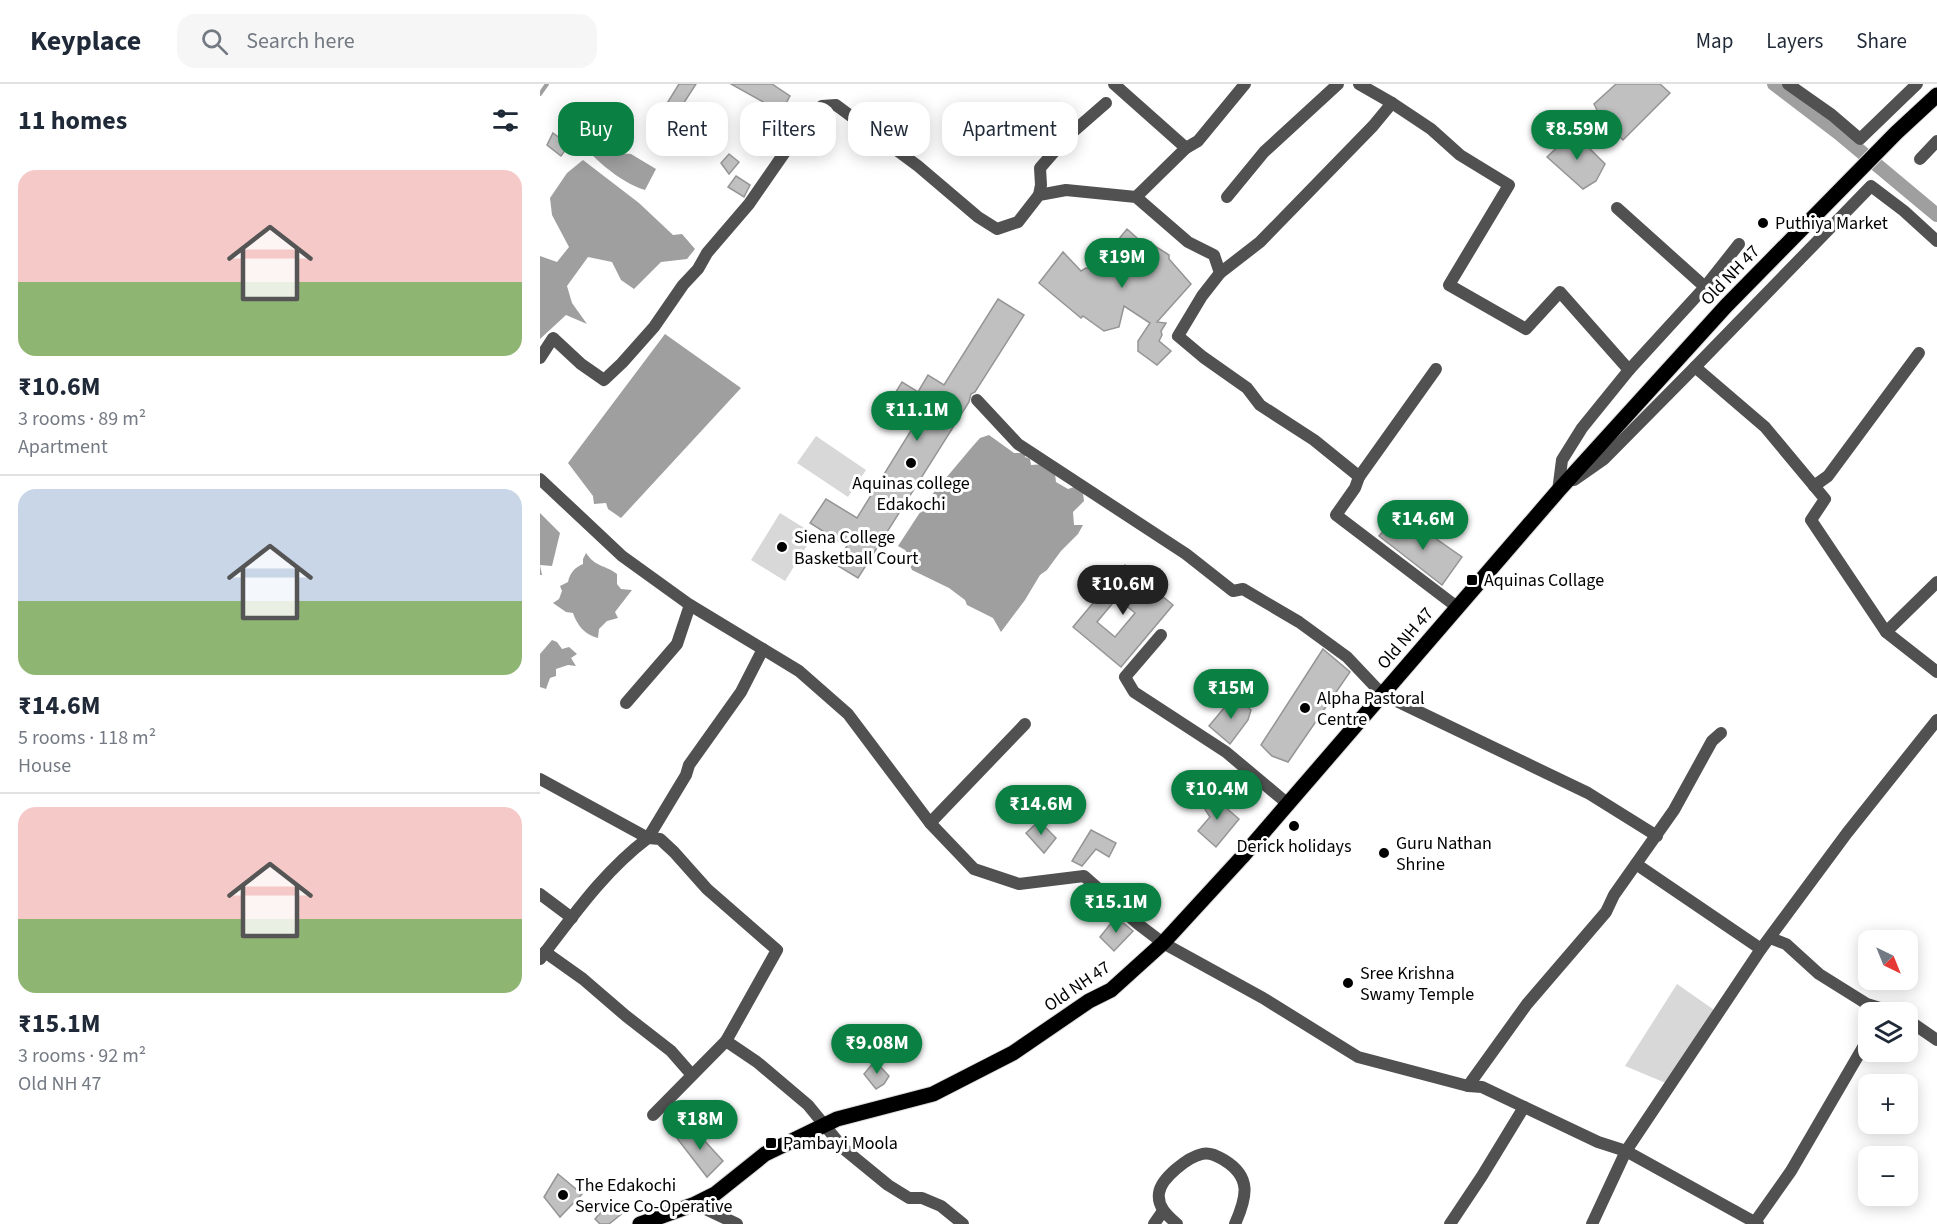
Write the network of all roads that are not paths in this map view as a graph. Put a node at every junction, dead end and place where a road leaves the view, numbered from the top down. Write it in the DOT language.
graph roads {
  1 [pos="1114,84"];
  2 [pos="1245,84"];
  3 [pos="1338,84"];
  4 [pos="1359,84"];
  5 [pos="1373,84"];
  6 [pos="1788,84"];
  7 [pos="1917,84"];
  8 [pos="1937,95"];
  9 [pos="1380,96"];
  10 [pos="1392,103"];
  11 [pos="1106,104"];
  12 [pos="1937,141"];
  13 [pos="1186,148"];
  14 [pos="1920,159"];
  15 [pos="1039,195"];
  16 [pos="1136,197"];
  17 [pos="1227,197"];
  18 [pos="1617,208"];
  19 [pos="1937,241"];
  20 [pos="1739,244"];
  21 [pos="1220,273"];
  22 [pos="1706,287"];
  23 [pos="1919,353"];
  24 [pos="540,358"];
  25 [pos="1695,368"];
  26 [pos="1436,369"];
  27 [pos="1629,370"];
  28 [pos="977,400"];
  29 [pos="1359,477"];
  30 [pos="540,479"];
  31 [pos="1814,486"];
  32 [pos="1558,491"];
  33 [pos="1937,582"];
  34 [pos="690,605"];
  35 [pos="1457,607"];
  36 [pos="1886,632"];
  37 [pos="1161,635"];
  38 [pos="763,649"];
  39 [pos="1937,672"];
  40 [pos="1382,694"];
  41 [pos="626,703"];
  42 [pos="1937,720"];
  43 [pos="1025,724"];
  44 [pos="1721,733"];
  45 [pos="540,779"];
  46 [pos="1288,804"];
  47 [pos="930,823"];
  48 [pos="1657,836"];
  49 [pos="648,838"];
  50 [pos="1636,864"];
  51 [pos="540,894"];
  52 [pos="572,918"];
  53 [pos="1770,938"];
  54 [pos="1163,943"];
  55 [pos="1761,949"];
  56 [pos="543,956"];
  57 [pos="1864,1002"];
  58 [pos="1918,1027"];
  59 [pos="1937,1040"];
  60 [pos="726,1041"];
  61 [pos="1858,1056"];
  62 [pos="692,1076"];
  63 [pos="1468,1086"];
  64 [pos="1524,1107"];
  65 [pos="653,1115"];
  66 [pos="825,1125"];
  67 [pos="1626,1151"];
  68 [pos="695,1204"];
  69 [pos="1164,1211"];
  70 [pos="1756,1223"];
  71 [pos="640,1224"];
  72 [pos="737,1224"];
  73 [pos="963,1224"];
  74 [pos="1154,1224"];
  75 [pos="1177,1224"];
  76 [pos="1235,1224"];
  77 [pos="1450,1224"];
  78 [pos="1592,1224"];
  1 -- 13 [label="street"];
  2 -- 13 [label="street"];
  3 -- 17 [label="street"];
  4 -- 9 [label="street"];
  5 -- 9 [label="street"];
  6 -- 7 [label="street"];
  8 -- 32 [label="main road, Old NH 47"];
  9 -- 10 [label="street"];
  10 -- 21 [label="street"];
  10 -- 27 [label="street"];
  11 -- 15 [label="street"];
  12 -- 14 [label="street"];
  13 -- 16 [label="street"];
  15 -- 16 [label="street"];
  15 -- 24 [label="street"];
  16 -- 21 [label="street"];
  18 -- 22 [label="street"];
  19 -- 25 [label="street"];
  20 -- 22 [label="street"];
  21 -- 29 [label="street"];
  22 -- 27 [label="street"];
  23 -- 31 [label="street"];
  25 -- 31 [label="street"];
  25 -- 32 [label="street"];
  26 -- 29 [label="street"];
  27 -- 32 [label="street"];
  28 -- 40 [label="street"];
  29 -- 35 [label="street"];
  30 -- 34 [label="street"];
  31 -- 36 [label="street"];
  32 -- 35 [label="main road, Old NH 47"];
  33 -- 36 [label="street"];
  34 -- 38 [label="street"];
  34 -- 41 [label="street"];
  35 -- 40 [label="main road, Old NH 47"];
  36 -- 39 [label="street"];
  37 -- 46 [label="street"];
  38 -- 47 [label="street"];
  38 -- 49 [label="street"];
  40 -- 46 [label="main road, Old NH 47"];
  40 -- 48 [label="street"];
  42 -- 53 [label="street"];
  43 -- 47 [label="street"];
  44 -- 48 [label="street"];
  45 -- 49 [label="street"];
  46 -- 54 [label="main road, Old NH 47"];
  47 -- 54 [label="street"];
  48 -- 50 [label="street"];
  49 -- 52 [label="street"];
  49 -- 60 [label="street"];
  50 -- 55 [label="street"];
  50 -- 63 [label="street"];
  51 -- 52 [label="street"];
  52 -- 56 [label="street"];
  53 -- 55 [label="street"];
  53 -- 57 [label="street"];
  54 -- 63 [label="street"];
  54 -- 66 [label="main road, Old NH 47"];
  55 -- 67 [label="street"];
  56 -- 62 [label="street"];
  58 -- 59 [label="street"];
  60 -- 62 [label="street"];
  60 -- 66 [label="street"];
  61 -- 70 [label="street"];
  62 -- 65 [label="street"];
  63 -- 64 [label="street"];
  64 -- 67 [label="street"];
  64 -- 77 [label="street"];
  66 -- 68 [label="main road, Old NH 47"];
  66 -- 73 [label="street"];
  67 -- 70 [label="street"];
  67 -- 78 [label="street"];
  68 -- 71 [label="main road, Old NH 47"];
  68 -- 72 [label="street"];
  69 -- 74 [label="street"];
  69 -- 75 [label="street"];
  69 -- 76 [label="street"];
}
